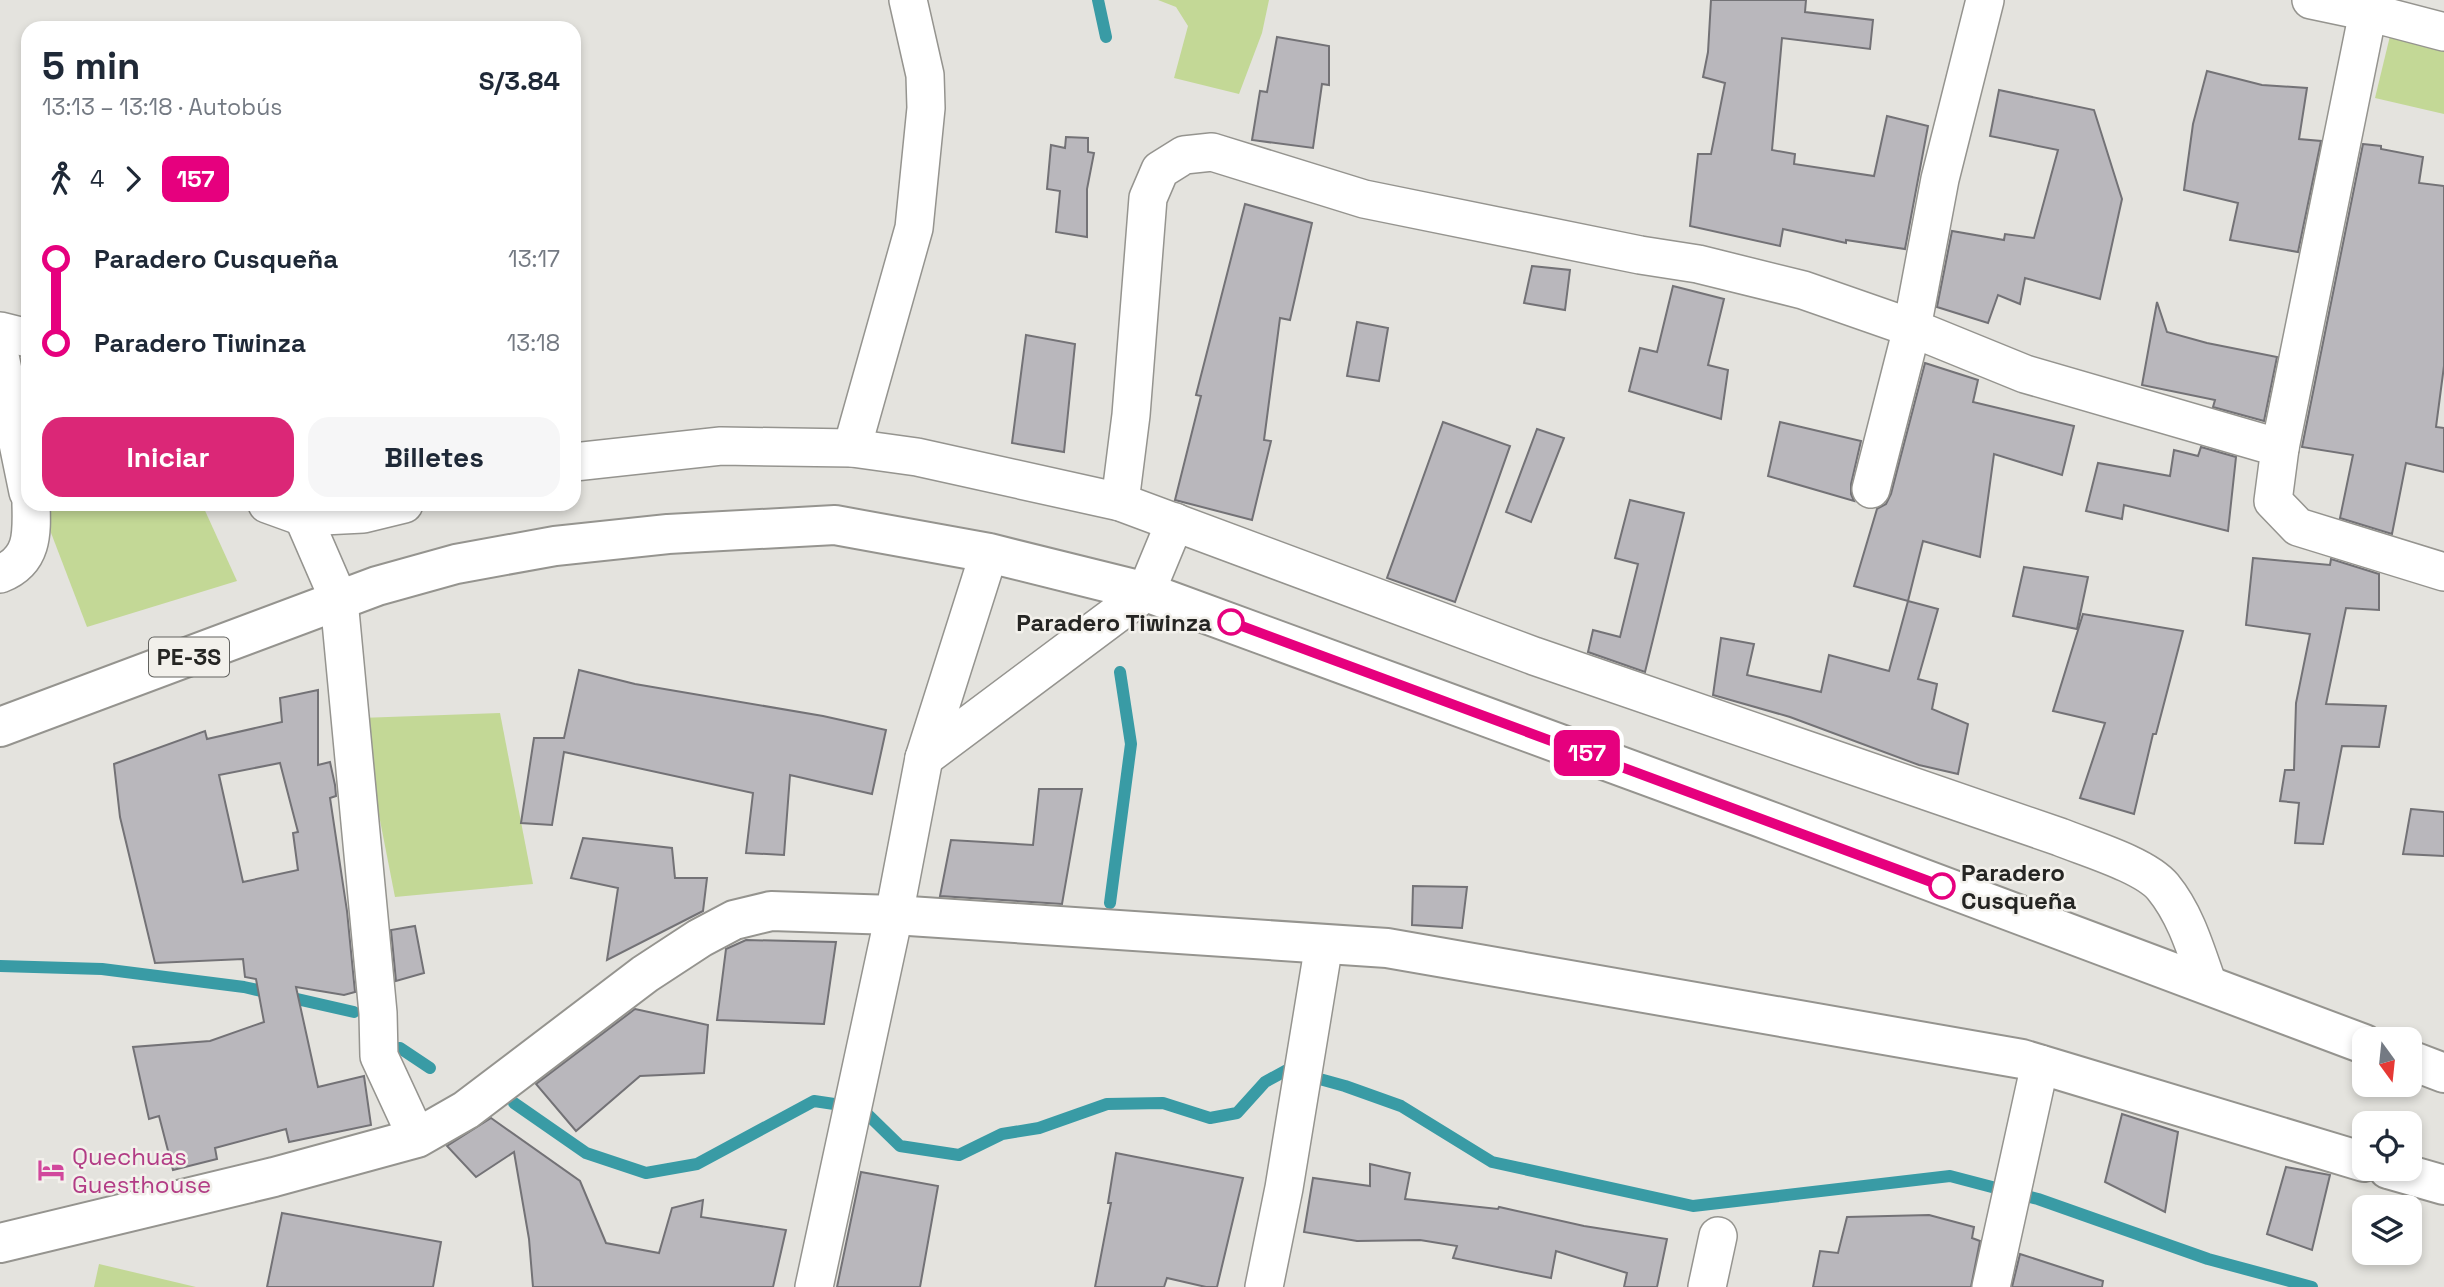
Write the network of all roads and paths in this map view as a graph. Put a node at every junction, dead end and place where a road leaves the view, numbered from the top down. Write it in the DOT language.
graph roads {
  1 [pos="908,0"];
  2 [pos="1985,0"];
  3 [pos="2311,0"];
  4 [pos="2368,12"];
  5 [pos="2444,32"];
  6 [pos="1912,328"];
  7 [pos="0,331"];
  8 [pos="21,336"];
  9 [pos="0,356"];
  10 [pos="852,448"];
  11 [pos="2280,448"];
  12 [pos="21,458"];
  13 [pos="581,461"];
  14 [pos="1871,489"];
  15 [pos="1120,502"];
  16 [pos="31,511"];
  17 [pos="286,511"];
  18 [pos="375,511"];
  19 [pos="303,517"];
  20 [pos="1175,523"];
  21 [pos="989,553"];
  22 [pos="2444,572"];
  23 [pos="0,574"];
  24 [pos="1146,592"];
  25 [pos="339,600"];
  26 [pos="0,727"];
  27 [pos="925,758"];
  28 [pos="894,915"];
  29 [pos="1324,944"];
  30 [pos="2208,985"];
  31 [pos="2352,1039"];
  32 [pos="2040,1064"];
  33 [pos="2422,1065"];
  34 [pos="2444,1073"];
  35 [pos="417,1138"];
  36 [pos="2352,1158"];
  37 [pos="2422,1179"];
  38 [pos="2444,1185"];
  39 [pos="1718,1236"];
  40 [pos="0,1244"];
  41 [pos="814,1287"];
  42 [pos="1264,1287"];
  43 [pos="1707,1287"];
  44 [pos="1991,1287"];
  1 -- 10 [label="street"];
  2 -- 6 [label="street"];
  3 -- 4 [label="street"];
  4 -- 5 [label="street"];
  4 -- 11 [label="street"];
  6 -- 11 [label="street"];
  6 -- 14 [label="street"];
  6 -- 15 [label="street"];
  7 -- 8 [label="street"];
  9 -- 12 [label="street"];
  10 -- 13 [label="street"];
  10 -- 15 [label="street"];
  11 -- 22 [label="street"];
  15 -- 20 [label="street"];
  16 -- 23 [label="street"];
  17 -- 19 [label="street"];
  18 -- 19 [label="street"];
  19 -- 25 [label="street"];
  20 -- 24 [label="street"];
  20 -- 30 [label="street"];
  21 -- 24 [label="main road, PE-3S"];
  21 -- 25 [label="main road, PE-3S"];
  21 -- 27 [label="street"];
  24 -- 27 [label="street"];
  24 -- 30 [label="main road, PE-3S"];
  25 -- 26 [label="main road, PE-3S"];
  25 -- 35 [label="street"];
  27 -- 28 [label="street"];
  28 -- 29 [label="main road"];
  28 -- 35 [label="main road"];
  28 -- 41 [label="street"];
  29 -- 32 [label="main road"];
  29 -- 42 [label="street"];
  30 -- 31 [label="main road, PE-3S"];
  32 -- 36 [label="main road"];
  32 -- 44 [label="street"];
  33 -- 34 [label="main road"];
  35 -- 40 [label="main road"];
  37 -- 38 [label="main road"];
  39 -- 43 [label="street"];
}
